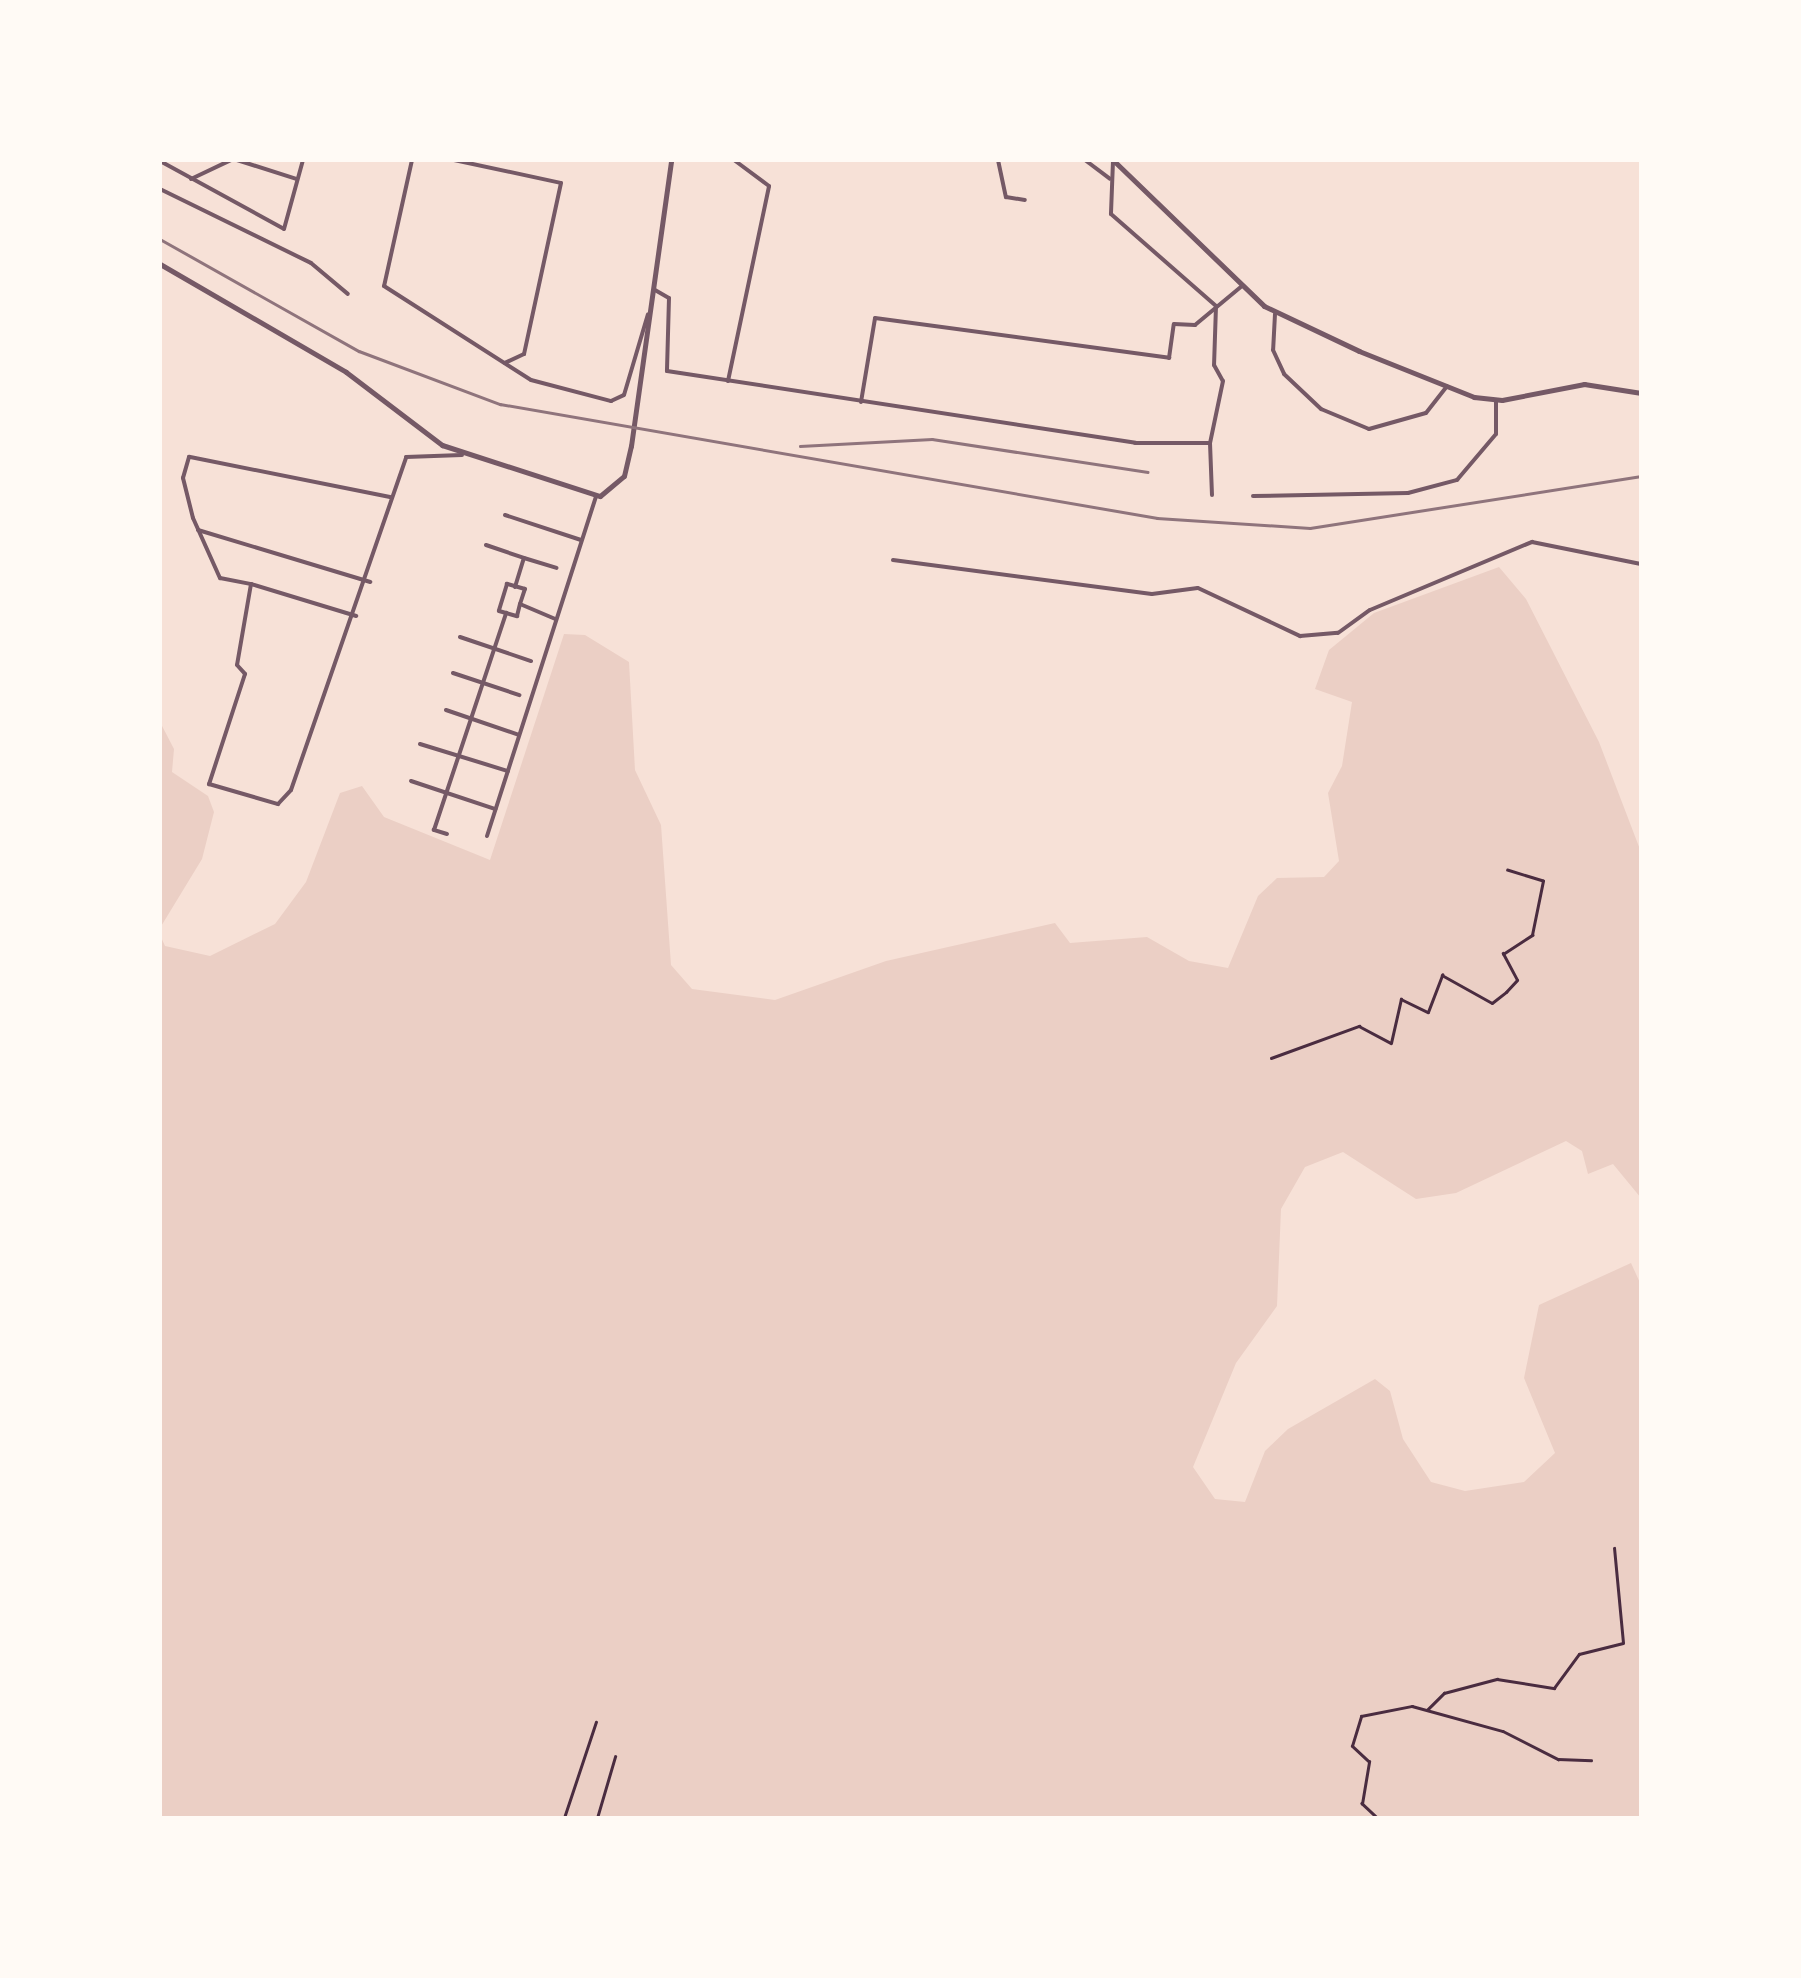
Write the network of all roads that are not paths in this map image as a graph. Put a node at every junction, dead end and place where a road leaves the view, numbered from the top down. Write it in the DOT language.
graph roads {
  1 [pos="234,160"];
  2 [pos="303,160"];
  3 [pos="412,160"];
  4 [pos="454,160"];
  5 [pos="670,160"];
  6 [pos="734,160"];
  7 [pos="998,160"];
  8 [pos="1085,160"];
  9 [pos="1113,160"];
  10 [pos="160,162"];
  11 [pos="191,179"];
  12 [pos="298,179"];
  13 [pos="1110,179"];
  14 [pos="160,189"];
  15 [pos="1025,200"];
  16 [pos="160,264"];
  17 [pos="1242,286"];
  18 [pos="656,290"];
  19 [pos="348,294"];
  20 [pos="1216,306"];
  21 [pos="652,312"];
  22 [pos="1275,314"];
  23 [pos="506,363"];
  24 [pos="728,381"];
  25 [pos="1447,386"];
  26 [pos="1641,393"];
  27 [pos="1496,400"];
  28 [pos="861,402"];
  29 [pos="1210,443"];
  30 [pos="462,455"];
  31 [pos="1212,495"];
  32 [pos="596,496"];
  33 [pos="1254,496"];
  34 [pos="390,497"];
  35 [pos="504,515"];
  36 [pos="198,530"];
  37 [pos="581,540"];
  38 [pos="486,545"];
  39 [pos="524,558"];
  40 [pos="892,560"];
  41 [pos="1641,564"];
  42 [pos="556,568"];
  43 [pos="370,582"];
  44 [pos="251,584"];
  45 [pos="515,586"];
  46 [pos="520,604"];
  47 [pos="506,613"];
  48 [pos="358,616"];
  49 [pos="556,618"];
  50 [pos="460,637"];
  51 [pos="494,648"];
  52 [pos="531,660"];
  53 [pos="454,673"];
  54 [pos="483,683"];
  55 [pos="519,695"];
  56 [pos="446,710"];
  57 [pos="471,718"];
  58 [pos="519,735"];
  59 [pos="420,744"];
  60 [pos="459,756"];
  61 [pos="508,771"];
  62 [pos="411,781"];
  63 [pos="446,793"];
  64 [pos="496,809"];
  65 [pos="447,834"];
  66 [pos="487,836"];
  1 -- 11 [label="street"];
  1 -- 12 [label="street"];
  2 -- 12 [label="street"];
  3 -- 23 [label="street"];
  4 -- 23 [label="street"];
  5 -- 18 [label="street"];
  6 -- 24 [label="street"];
  7 -- 15 [label="street"];
  8 -- 13 [label="street"];
  9 -- 13 [label="street"];
  9 -- 17 [label="street"];
  10 -- 11 [label="street"];
  11 -- 12 [label="street"];
  13 -- 20 [label="street"];
  14 -- 19 [label="street"];
  16 -- 30 [label="street"];
  17 -- 20 [label="street"];
  17 -- 22 [label="street"];
  18 -- 21 [label="street"];
  18 -- 24 [label="street"];
  20 -- 28 [label="street"];
  20 -- 29 [label="street"];
  21 -- 23 [label="street"];
  21 -- 32 [label="street"];
  22 -- 25 [label="street"];
  22 -- 25 [label="street"];
  24 -- 28 [label="street"];
  25 -- 27 [label="street"];
  26 -- 27 [label="street"];
  27 -- 33 [label="street"];
  28 -- 29 [label="street"];
  29 -- 31 [label="street"];
  30 -- 32 [label="street"];
  30 -- 34 [label="street"];
  32 -- 37 [label="street"];
  34 -- 36 [label="street"];
  34 -- 43 [label="street"];
  35 -- 37 [label="street"];
  36 -- 43 [label="street"];
  36 -- 44 [label="street"];
  37 -- 49 [label="street"];
  38 -- 39 [label="street"];
  39 -- 42 [label="street"];
  39 -- 45 [label="street"];
  40 -- 41 [label="street"];
  43 -- 48 [label="street"];
  44 -- 48 [label="street"];
  44 -- 48 [label="street"];
  45 -- 46 [label="street"];
  45 -- 47 [label="street"];
  46 -- 47 [label="street"];
  46 -- 49 [label="street"];
  47 -- 51 [label="street"];
  49 -- 58 [label="street"];
  50 -- 51 [label="street"];
  51 -- 52 [label="street"];
  51 -- 54 [label="street"];
  53 -- 54 [label="street"];
  54 -- 55 [label="street"];
  54 -- 57 [label="street"];
  56 -- 57 [label="street"];
  57 -- 58 [label="street"];
  57 -- 60 [label="street"];
  58 -- 61 [label="street"];
  59 -- 60 [label="street"];
  60 -- 61 [label="street"];
  60 -- 63 [label="street"];
  61 -- 64 [label="street"];
  62 -- 63 [label="street"];
  63 -- 64 [label="street"];
  63 -- 65 [label="street"];
  64 -- 66 [label="street"];
}
